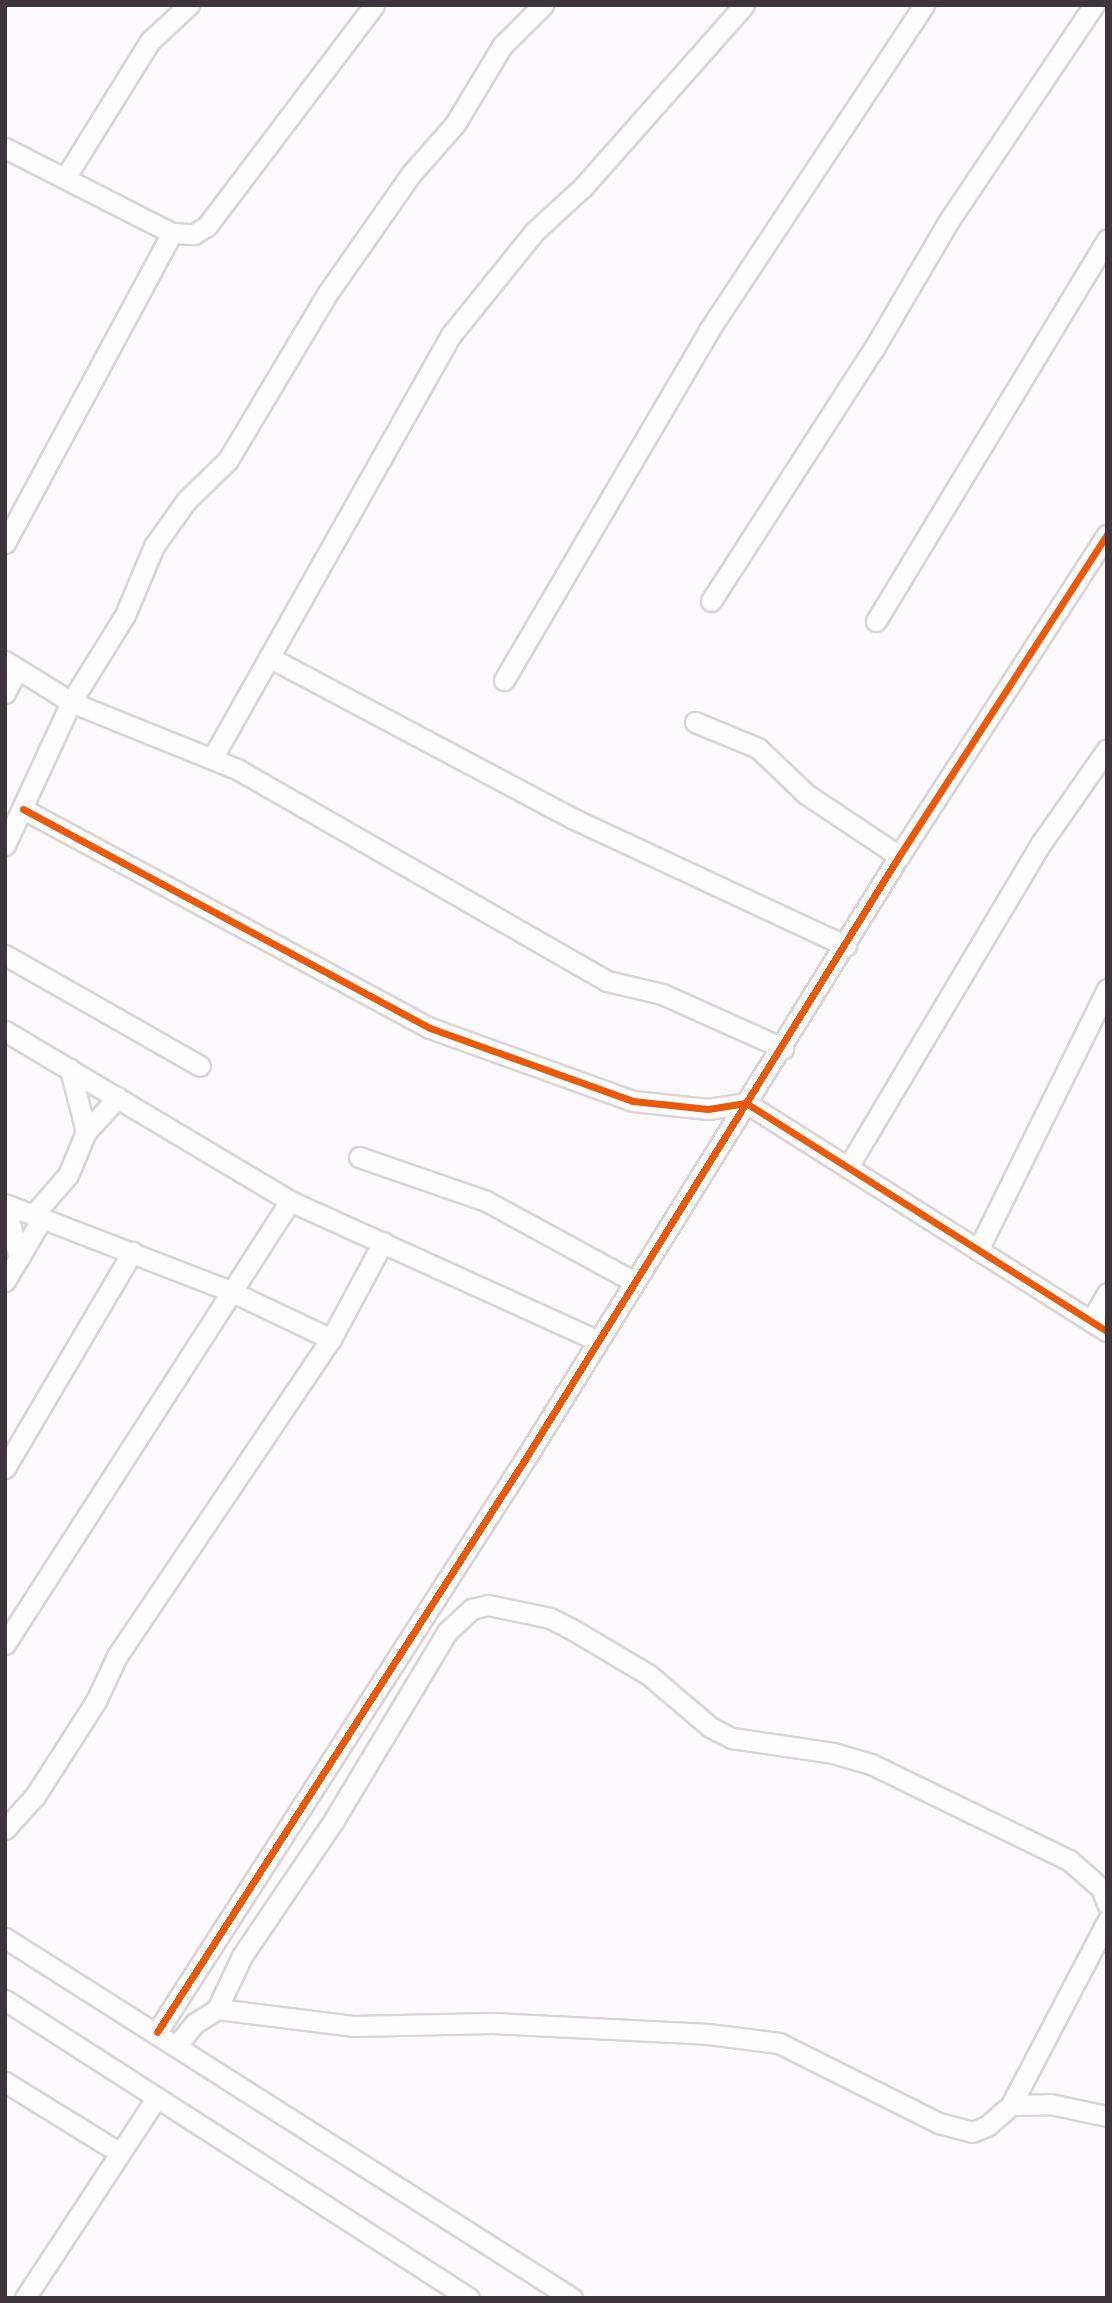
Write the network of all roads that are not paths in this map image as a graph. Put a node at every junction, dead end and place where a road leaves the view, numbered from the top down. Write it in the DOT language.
graph roads {
  1 [pos="189,5"];
  2 [pos="374,5"];
  3 [pos="542,5"];
  4 [pos="744,5"];
  5 [pos="924,5"];
  6 [pos="1094,5"];
  7 [pos="5,148"];
  8 [pos="65,178"];
  9 [pos="172,233"];
  10 [pos="1107,240"];
  11 [pos="1107,534"];
  12 [pos="5,543"];
  13 [pos="711,601"];
  14 [pos="876,621"];
  15 [pos="269,657"];
  16 [pos="12,665"];
  17 [pos="504,680"];
  18 [pos="5,693"];
  19 [pos="71,702"];
  20 [pos="695,722"];
  21 [pos="1107,749"];
  22 [pos="213,757"];
  23 [pos="23,809"];
  24 [pos="5,845"];
  25 [pos="899,856"];
  26 [pos="846,946"];
  27 [pos="5,955"];
  28 [pos="1107,989"];
  29 [pos="7,1036"];
  30 [pos="783,1048"];
  31 [pos="200,1066"];
  32 [pos="70,1069"];
  33 [pos="118,1097"];
  34 [pos="746,1103"];
  35 [pos="86,1132"];
  36 [pos="359,1157"];
  37 [pos="848,1167"];
  38 [pos="289,1201"];
  39 [pos="5,1205"];
  40 [pos="38,1216"];
  41 [pos="383,1242"];
  42 [pos="978,1250"];
  43 [pos="132,1252"];
  44 [pos="19,1258"];
  45 [pos="5,1281"];
  46 [pos="633,1281"];
  47 [pos="228,1290"];
  48 [pos="1107,1293"];
  49 [pos="1099,1326"];
  50 [pos="331,1339"];
  51 [pos="596,1340"];
  52 [pos="5,1468"];
  53 [pos="5,1644"];
  54 [pos="5,1829"];
  55 [pos="1107,1904"];
  56 [pos="1107,1921"];
  57 [pos="5,1938"];
  58 [pos="5,2000"];
  59 [pos="217,2009"];
  60 [pos="157,2032"];
  61 [pos="177,2045"];
  62 [pos="5,2082"];
  63 [pos="157,2097"];
  64 [pos="1011,2105"];
  65 [pos="1107,2116"];
  66 [pos="120,2153"];
  67 [pos="25,2298"];
  68 [pos="469,2298"];
  69 [pos="572,2298"];
  1 -- 8 [label="street"];
  2 -- 9 [label="street"];
  3 -- 19 [label="street"];
  4 -- 15 [label="street"];
  5 -- 17 [label="street"];
  6 -- 13 [label="street"];
  7 -- 8 [label="street"];
  8 -- 9 [label="street"];
  9 -- 12 [label="street"];
  10 -- 14 [label="street"];
  11 -- 25 [label="street"];
  15 -- 22 [label="street"];
  15 -- 26 [label="street"];
  16 -- 18 [label="street"];
  16 -- 19 [label="street"];
  19 -- 22 [label="street"];
  19 -- 23 [label="street"];
  20 -- 25 [label="street"];
  21 -- 37 [label="street"];
  22 -- 30 [label="street"];
  23 -- 24 [label="street"];
  23 -- 34 [label="street"];
  25 -- 26 [label="street"];
  26 -- 30 [label="street"];
  27 -- 31 [label="street"];
  28 -- 42 [label="street"];
  29 -- 32 [label="street"];
  30 -- 34 [label="street"];
  32 -- 33 [label="street"];
  32 -- 35 [label="street"];
  33 -- 35 [label="street"];
  33 -- 38 [label="street"];
  34 -- 37 [label="street"];
  34 -- 46 [label="street"];
  35 -- 40 [label="street"];
  36 -- 46 [label="street"];
  37 -- 42 [label="street"];
  38 -- 41 [label="street"];
  38 -- 47 [label="street"];
  39 -- 40 [label="street"];
  39 -- 44 [label="street"];
  40 -- 43 [label="street"];
  40 -- 44 [label="street"];
  41 -- 50 [label="street"];
  41 -- 51 [label="street"];
  42 -- 49 [label="street"];
  43 -- 47 [label="street"];
  43 -- 52 [label="street"];
  44 -- 45 [label="street"];
  46 -- 51 [label="street"];
  47 -- 50 [label="street"];
  47 -- 53 [label="street"];
  48 -- 49 [label="street"];
  50 -- 54 [label="street"];
  51 -- 60 [label="street"];
  55 -- 59 [label="street"];
  56 -- 64 [label="street"];
  57 -- 60 [label="street"];
  58 -- 63 [label="street"];
  59 -- 61 [label="street"];
  59 -- 64 [label="street"];
  60 -- 61 [label="street"];
  61 -- 69 [label="street"];
  62 -- 66 [label="street"];
  63 -- 66 [label="street"];
  63 -- 68 [label="street"];
  64 -- 65 [label="street"];
  66 -- 67 [label="street"];
}
